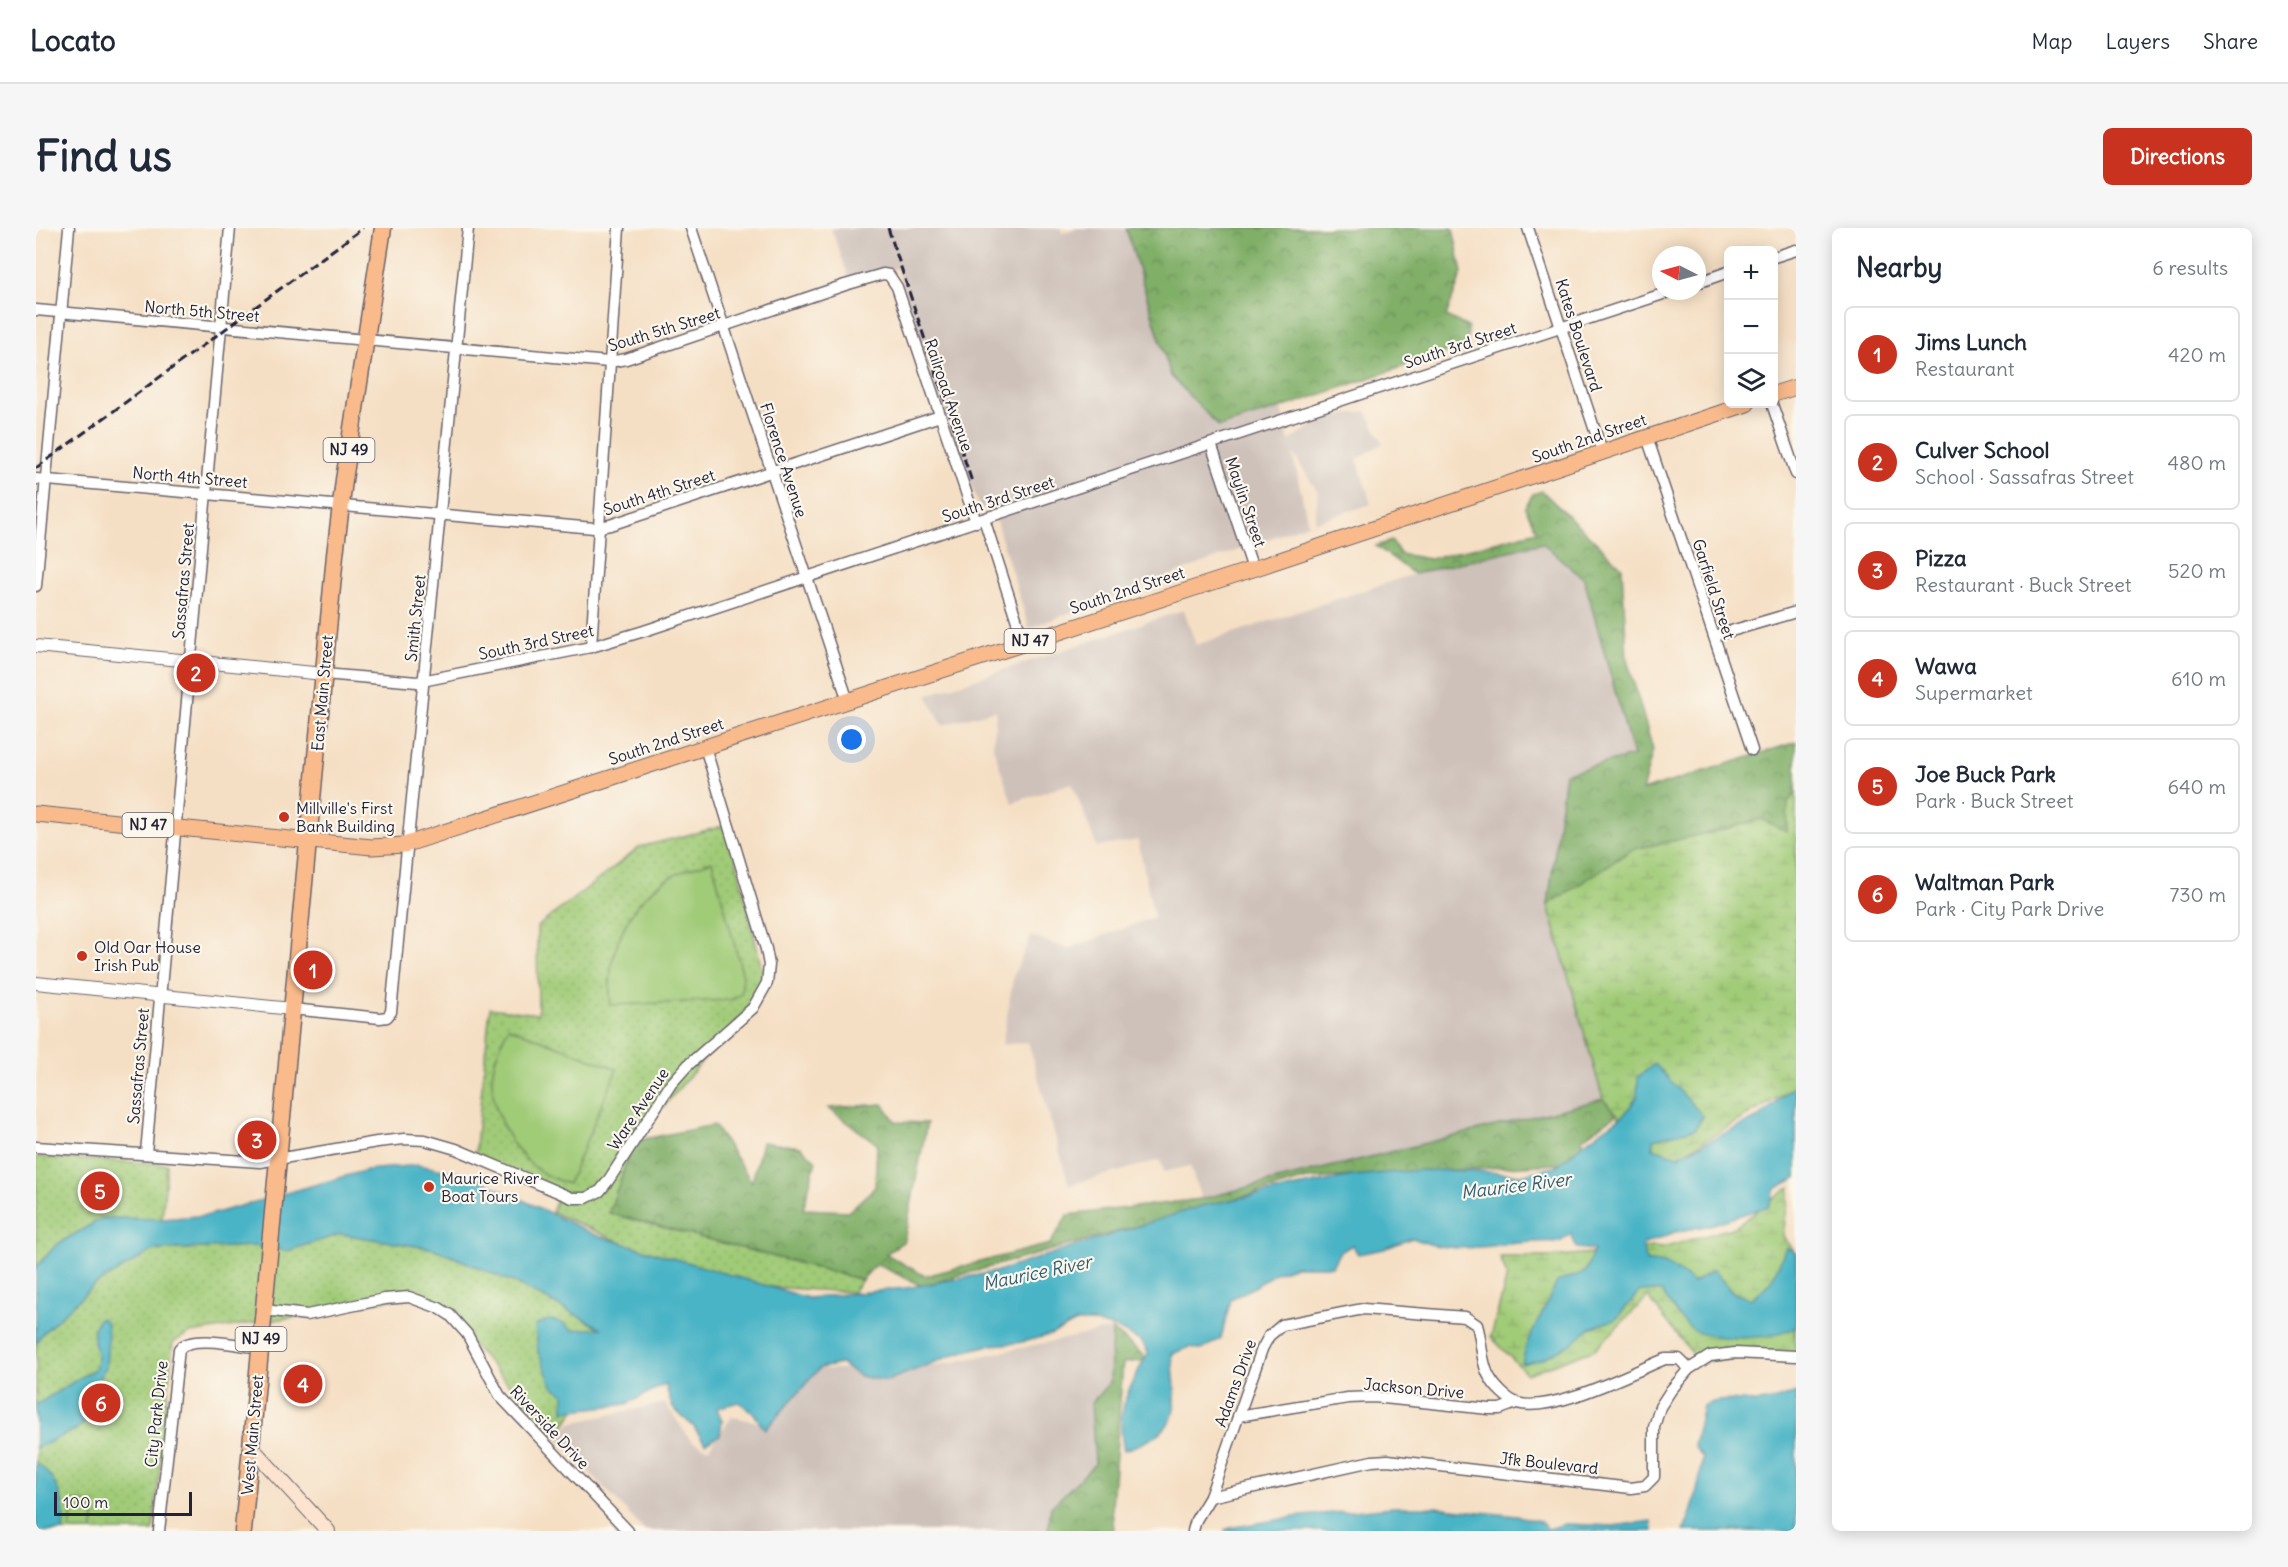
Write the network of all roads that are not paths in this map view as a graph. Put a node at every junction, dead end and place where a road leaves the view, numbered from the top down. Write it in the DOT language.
graph roads {
  1 [pos="69,228"];
  2 [pos="230,228"];
  3 [pos="383,228"];
  4 [pos="468,228"];
  5 [pos="619,228"];
  6 [pos="691,228"];
  7 [pos="1528,228"];
  8 [pos="1796,250"];
  9 [pos="1778,255"];
  10 [pos="1724,273"];
  11 [pos="892,278"];
  12 [pos="1706,280"];
  13 [pos="1652,298"];
  14 [pos="36,310"];
  15 [pos="62,312"];
  16 [pos="724,326"];
  17 [pos="221,328"];
  18 [pos="1561,328"];
  19 [pos="365,341"];
  20 [pos="456,349"];
  21 [pos="609,362"];
  22 [pos="1796,387"];
  23 [pos="1778,392"];
  24 [pos="1735,408"];
  25 [pos="1773,408"];
  26 [pos="940,416"];
  27 [pos="1647,437"];
  28 [pos="1211,444"];
  29 [pos="1602,452"];
  30 [pos="1795,469"];
  31 [pos="772,471"];
  32 [pos="41,479"];
  33 [pos="206,494"];
  34 [pos="341,505"];
  35 [pos="440,514"];
  36 [pos="980,521"];
  37 [pos="598,528"];
  38 [pos="1253,569"];
  39 [pos="807,577"];
  40 [pos="36,586"];
  41 [pos="1796,612"];
  42 [pos="1713,636"];
  43 [pos="1024,643"];
  44 [pos="36,646"];
  45 [pos="591,647"];
  46 [pos="191,660"];
  47 [pos="324,674"];
  48 [pos="424,681"];
  49 [pos="848,701"];
  50 [pos="705,747"];
  51 [pos="1752,750"];
  52 [pos="36,814"];
  53 [pos="175,828"];
  54 [pos="308,840"];
  55 [pos="408,844"];
  56 [pos="36,983"];
  57 [pos="160,995"];
  58 [pos="292,1009"];
  59 [pos="36,1146"];
  60 [pos="146,1153"];
  61 [pos="278,1159"];
  62 [pos="264,1310"];
  63 [pos="260,1348"];
  64 [pos="1796,1356"];
  65 [pos="1689,1368"];
  66 [pos="1516,1403"];
  67 [pos="1238,1416"];
  68 [pos="251,1447"];
  69 [pos="1210,1497"];
  70 [pos="159,1531"];
  71 [pos="243,1531"];
  72 [pos="328,1531"];
  73 [pos="628,1531"];
  74 [pos="1193,1531"];
  1 -- 15 [label="street"];
  2 -- 17 [label="street, Sassafras Street"];
  3 -- 19 [label="highway, East Main Street / NJ 49"];
  4 -- 20 [label="street, Smith Street"];
  5 -- 21 [label="street"];
  6 -- 16 [label="street, Florence Avenue"];
  7 -- 18 [label="street, Kates Boulevard"];
  8 -- 9 [label="street"];
  10 -- 12 [label="street"];
  11 -- 16 [label="street, South 5th Street"];
  11 -- 26 [label="street, Railroad Avenue"];
  13 -- 18 [label="street, South 3rd Street"];
  14 -- 15 [label="street, North 5th Street"];
  15 -- 17 [label="street, North 5th Street"];
  15 -- 32 [label="street"];
  16 -- 21 [label="street, South 5th Street"];
  16 -- 31 [label="street, Florence Avenue"];
  17 -- 19 [label="street, North 5th Street"];
  17 -- 33 [label="street, Sassafras Street"];
  18 -- 28 [label="street, South 3rd Street"];
  18 -- 29 [label="street, Kates Boulevard"];
  19 -- 20 [label="street, South 5th Street"];
  19 -- 34 [label="highway, East Main Street / NJ 49"];
  20 -- 21 [label="street, South 5th Street"];
  20 -- 35 [label="street, Smith Street"];
  21 -- 37 [label="street"];
  22 -- 23 [label="main road"];
  24 -- 27 [label="main road, South 2nd Street / NJ 47"];
  25 -- 30 [label="street"];
  26 -- 31 [label="street, South 4th Street"];
  26 -- 36 [label="street, Railroad Avenue"];
  27 -- 29 [label="main road, South 2nd Street / NJ 47"];
  27 -- 42 [label="street, Garfield Street"];
  28 -- 36 [label="street, South 3rd Street"];
  28 -- 38 [label="street, Maylin Street"];
  29 -- 38 [label="main road, South 2nd Street / NJ 47"];
  31 -- 37 [label="street, South 4th Street"];
  31 -- 39 [label="street, Florence Avenue"];
  32 -- 33 [label="street, North 4th Street"];
  32 -- 40 [label="street"];
  33 -- 34 [label="street, North 4th Street"];
  33 -- 46 [label="street, Sassafras Street"];
  34 -- 35 [label="street, South 4th Street"];
  34 -- 47 [label="highway, East Main Street / NJ 49"];
  35 -- 37 [label="street, South 4th Street"];
  35 -- 48 [label="street, Smith Street"];
  36 -- 39 [label="street, South 3rd Street"];
  36 -- 43 [label="street, Railroad Avenue"];
  37 -- 45 [label="street"];
  38 -- 43 [label="main road, South 2nd Street / NJ 47"];
  39 -- 45 [label="street, South 3rd Street"];
  39 -- 49 [label="street, Florence Avenue"];
  41 -- 42 [label="street"];
  42 -- 51 [label="street, Garfield Street"];
  43 -- 49 [label="main road, South 2nd Street / NJ 47"];
  44 -- 46 [label="street"];
  45 -- 48 [label="street, South 3rd Street"];
  46 -- 47 [label="street"];
  46 -- 53 [label="street, Sassafras Street"];
  47 -- 48 [label="street, South 3rd Street"];
  47 -- 54 [label="highway, East Main Street / NJ 49"];
  48 -- 55 [label="street, Smith Street"];
  49 -- 50 [label="main road, South 2nd Street / NJ 47"];
  50 -- 55 [label="main road, South 2nd Street / NJ 47"];
  50 -- 61 [label="street, Ware Avenue"];
  52 -- 53 [label="main road, NJ 47"];
  53 -- 54 [label="main road, NJ 47"];
  53 -- 57 [label="street, Sassafras Street"];
  54 -- 55 [label="main road, South 2nd Street / NJ 47"];
  54 -- 58 [label="highway, East Main Street / NJ 49"];
  55 -- 58 [label="street, Smith Street"];
  56 -- 57 [label="street"];
  57 -- 58 [label="street"];
  57 -- 60 [label="street, Sassafras Street"];
  58 -- 61 [label="highway, East Main Street / NJ 49"];
  59 -- 60 [label="street, Ware Avenue"];
  60 -- 61 [label="street, Ware Avenue"];
  61 -- 62 [label="highway, West Main Street / NJ 49"];
  62 -- 63 [label="highway, West Main Street / NJ 49"];
  62 -- 73 [label="street, Riverside Drive"];
  63 -- 68 [label="highway, West Main Street / NJ 49"];
  63 -- 70 [label="street, City Park Drive"];
  64 -- 65 [label="street, Jfk Boulevard"];
  65 -- 66 [label="street"];
  65 -- 69 [label="street, Jfk Boulevard"];
  66 -- 67 [label="street, Jackson Drive"];
  66 -- 67 [label="street, Adams Drive"];
  67 -- 69 [label="street, Adams Drive"];
  68 -- 71 [label="highway, West Main Street / NJ 49"];
  68 -- 72 [label="main road"];
  69 -- 74 [label="street, Adams Drive"];
}
